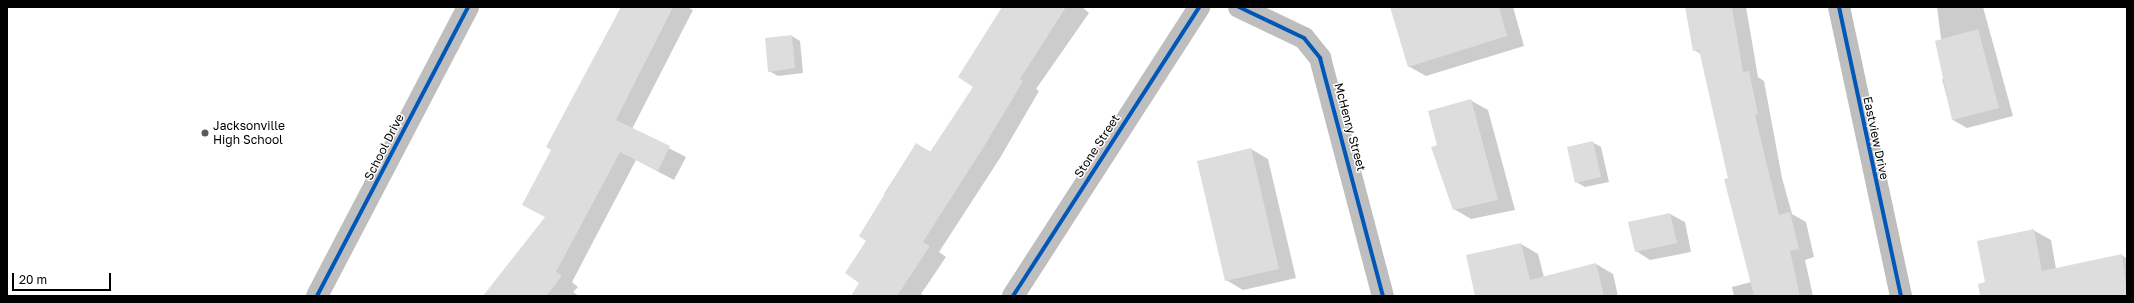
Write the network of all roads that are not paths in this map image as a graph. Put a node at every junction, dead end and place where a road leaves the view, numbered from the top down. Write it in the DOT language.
graph roads {
  1 [pos="468,7"];
  2 [pos="1199,7"];
  3 [pos="1239,7"];
  4 [pos="1839,7"];
  5 [pos="317,296"];
  6 [pos="1013,296"];
  7 [pos="1383,296"];
  8 [pos="1902,296"];
  1 -- 5 [label="street, School Drive"];
  2 -- 6 [label="street, Stone Street"];
  3 -- 7 [label="street, McHenry Street"];
  4 -- 8 [label="street, Eastview Drive"];
}
